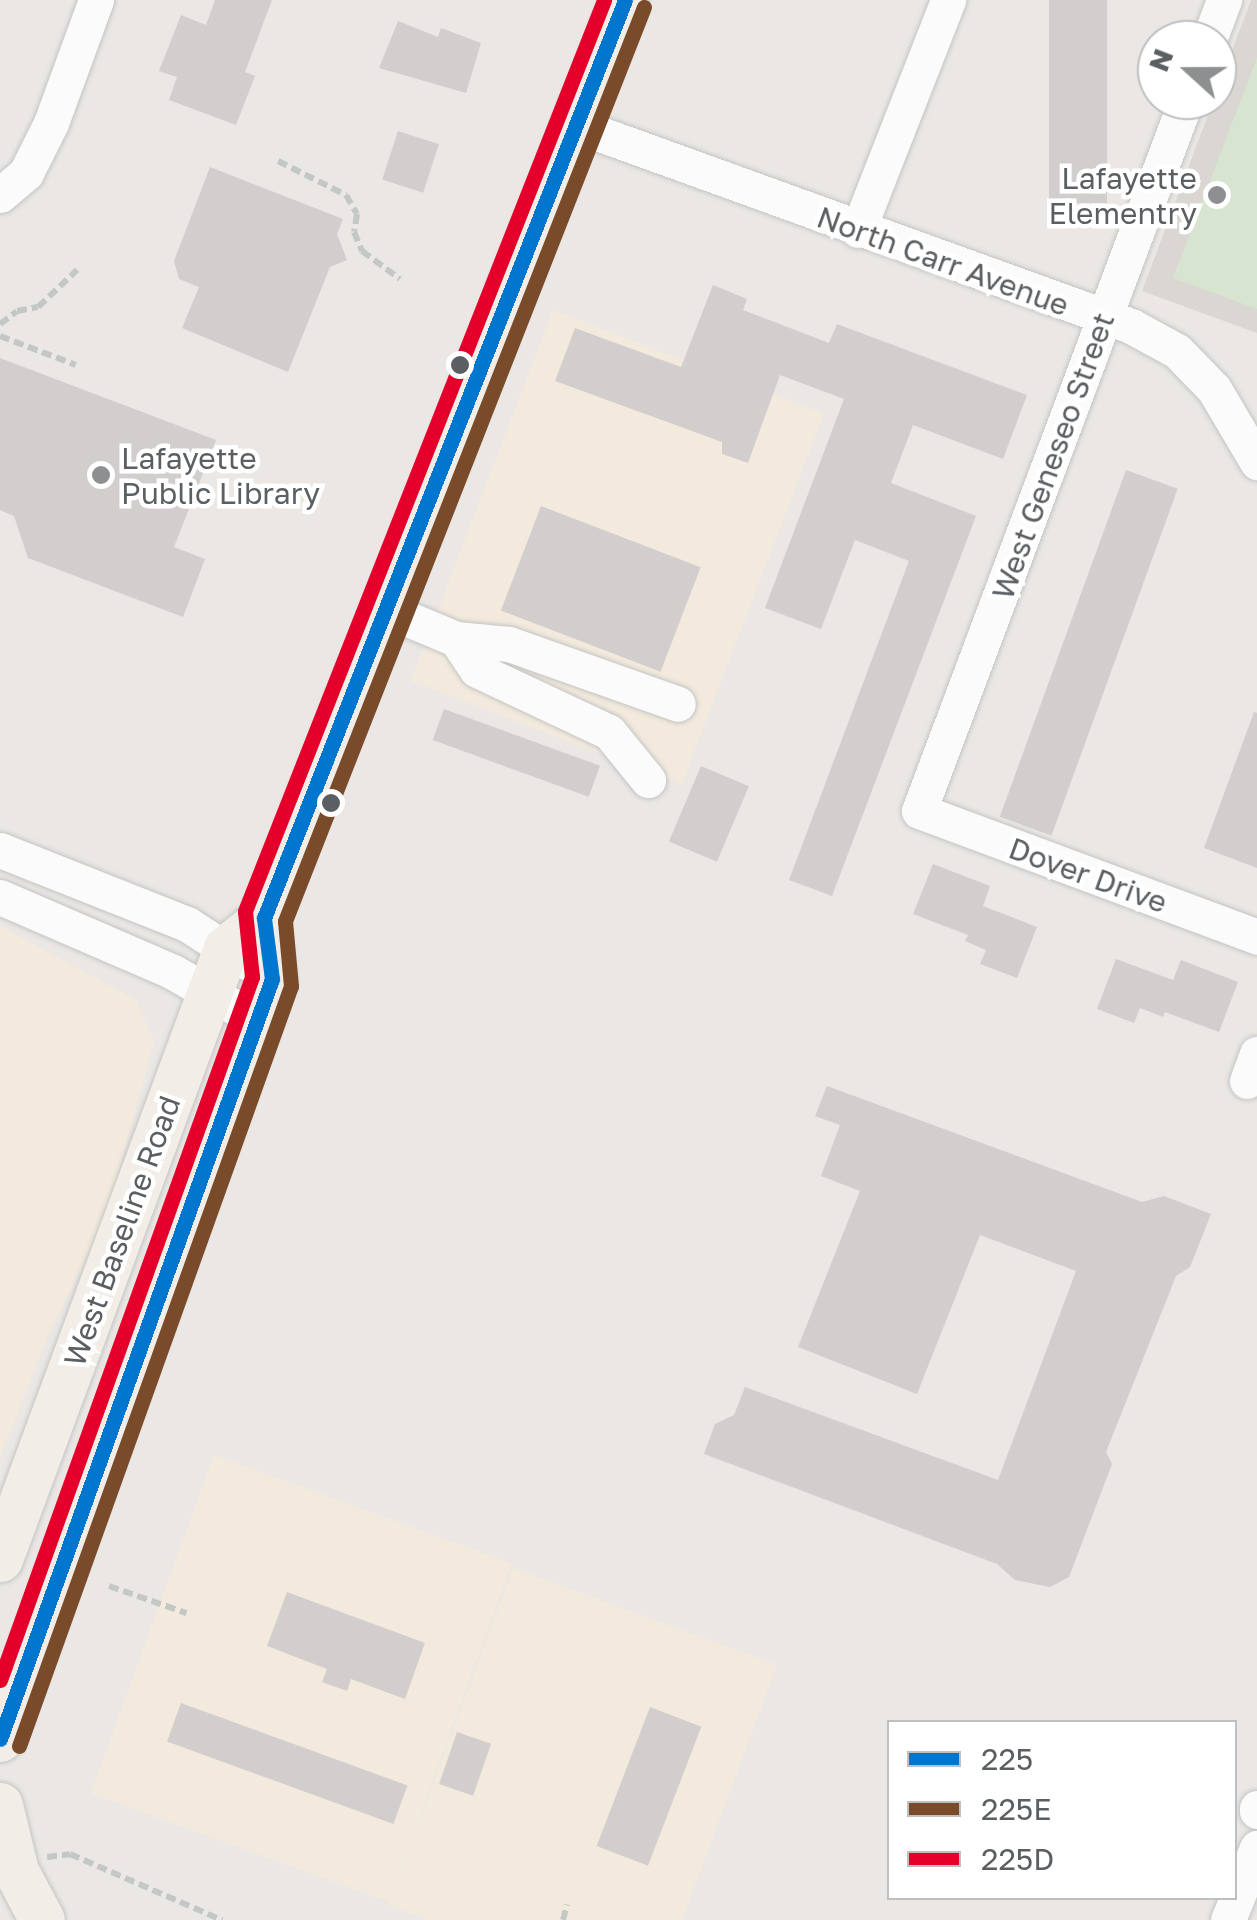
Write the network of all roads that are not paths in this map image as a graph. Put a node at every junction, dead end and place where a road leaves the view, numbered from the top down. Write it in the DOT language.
graph roads {
  1 [pos="96,0"];
  2 [pos="625,0"];
  3 [pos="948,0"];
  4 [pos="1179,120"];
  5 [pos="578,126"];
  6 [pos="0,196"];
  7 [pos="858,230"];
  8 [pos="1105,319"];
  9 [pos="1257,462"];
  10 [pos="384,610"];
  11 [pos="456,639"];
  12 [pos="678,704"];
  13 [pos="648,780"];
  14 [pos="920,811"];
  15 [pos="0,850"];
  16 [pos="0,897"];
  17 [pos="264,918"];
  18 [pos="1257,937"];
  19 [pos="226,948"];
  20 [pos="210,992"];
  21 [pos="264,1000"];
  22 [pos="0,1560"];
  23 [pos="0,1739"];
  24 [pos="0,1805"];
  25 [pos="1257,1848"];
  26 [pos="1237,1898"];
  27 [pos="42,1920"];
  1 -- 6 [label="street"];
  2 -- 5 [label="main road, West Baseline Road"];
  3 -- 7 [label="street"];
  4 -- 8 [label="street, West Geneseo Street"];
  5 -- 7 [label="street, North Carr Avenue"];
  5 -- 10 [label="main road, West Baseline Road"];
  7 -- 8 [label="street, North Carr Avenue"];
  8 -- 9 [label="street, North Carr Avenue"];
  8 -- 14 [label="street, West Geneseo Street"];
  10 -- 11 [label="street"];
  10 -- 17 [label="main road, West Baseline Road"];
  11 -- 12 [label="street"];
  11 -- 13 [label="street"];
  14 -- 18 [label="street, Dover Drive"];
  15 -- 19 [label="street"];
  16 -- 20 [label="street"];
  17 -- 19 [label="main road"];
  17 -- 21 [label="main road, West Baseline Road"];
  19 -- 20 [label="main road, West Baseline Road"];
  19 -- 21 [label="street"];
  20 -- 21 [label="street"];
  20 -- 22 [label="main road, West Baseline Road"];
  21 -- 23 [label="main road, West Baseline Road"];
  24 -- 27 [label="main road"];
  25 -- 26 [label="street"];
}
